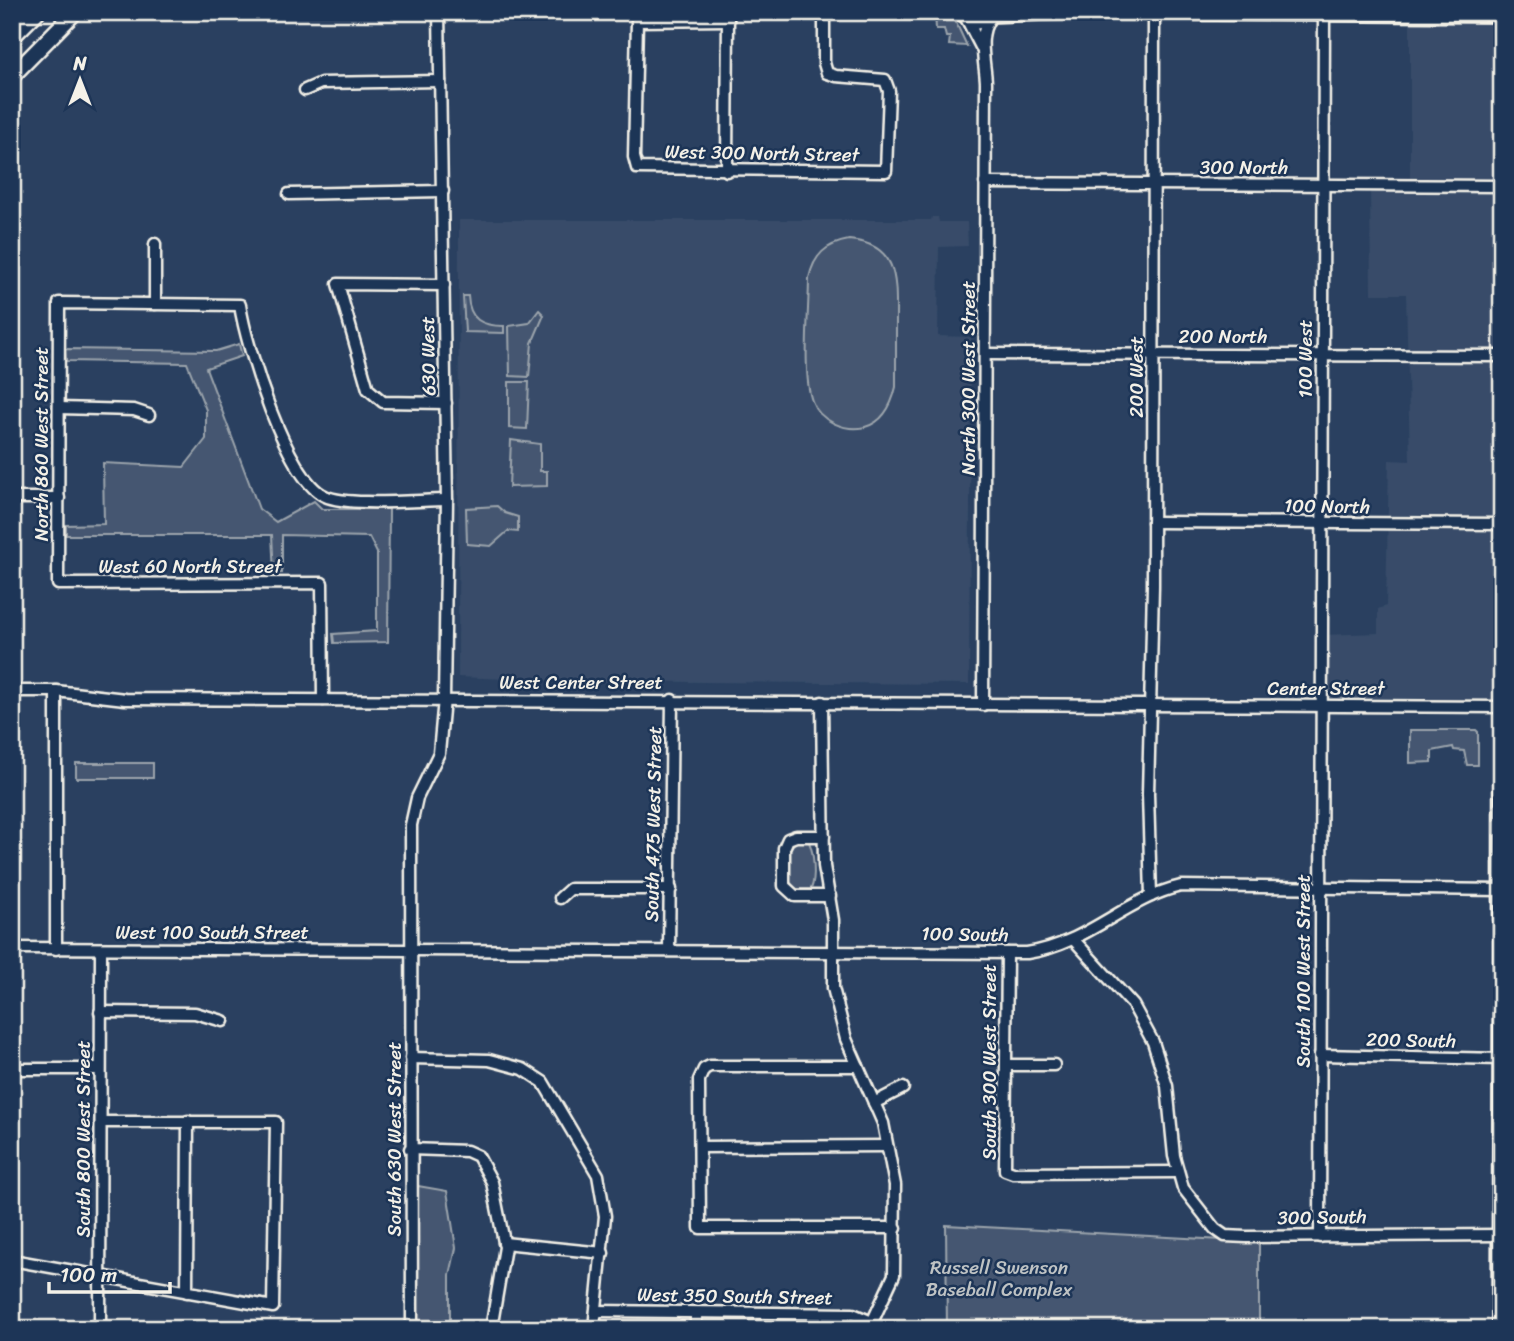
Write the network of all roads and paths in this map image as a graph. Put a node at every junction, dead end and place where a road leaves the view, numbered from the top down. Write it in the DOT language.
graph roads {
  1 [pos="37,12"];
  2 [pos="75,12"];
  3 [pos="439,12"];
  4 [pos="824,12"];
  5 [pos="1065,12"];
  6 [pos="1082,12"];
  7 [pos="1154,13"];
  8 [pos="1324,13"];
  9 [pos="992,15"];
  10 [pos="1502,15"];
  11 [pos="728,16"];
  12 [pos="964,16"];
  13 [pos="12,37"];
  14 [pos="983,51"];
  15 [pos="12,76"];
  16 [pos="440,81"];
  17 [pos="305,90"];
  18 [pos="727,171"];
  19 [pos="985,183"];
  20 [pos="1154,184"];
  21 [pos="1324,185"];
  22 [pos="1502,186"];
  23 [pos="443,191"];
  24 [pos="289,194"];
  25 [pos="155,244"];
  26 [pos="444,285"];
  27 [pos="155,304"];
  28 [pos="1153,353"];
  29 [pos="1322,353"];
  30 [pos="986,354"];
  31 [pos="1502,356"];
  32 [pos="446,403"];
  33 [pos="59,408"];
  34 [pos="149,415"];
  35 [pos="12,498"];
  36 [pos="59,498"];
  37 [pos="447,500"];
  38 [pos="1153,522"];
  39 [pos="1322,523"];
  40 [pos="1502,524"];
  41 [pos="58,584"];
  42 [pos="12,691"];
  43 [pos="56,691"];
  44 [pos="444,699"];
  45 [pos="323,700"];
  46 [pos="672,700"];
  47 [pos="822,702"];
  48 [pos="983,705"];
  49 [pos="1150,706"];
  50 [pos="1321,706"];
  51 [pos="1502,707"];
  52 [pos="1502,765"];
  53 [pos="824,836"];
  54 [pos="1320,888"];
  55 [pos="670,889"];
  56 [pos="1502,890"];
  57 [pos="830,896"];
  58 [pos="1151,896"];
  59 [pos="560,898"];
  60 [pos="1074,940"];
  61 [pos="12,948"];
  62 [pos="411,948"];
  63 [pos="56,949"];
  64 [pos="101,950"];
  65 [pos="670,950"];
  66 [pos="832,951"];
  67 [pos="1007,953"];
  68 [pos="100,1012"];
  69 [pos="223,1021"];
  70 [pos="1320,1055"];
  71 [pos="411,1058"];
  72 [pos="1501,1059"];
  73 [pos="1007,1065"];
  74 [pos="1054,1065"];
  75 [pos="858,1066"];
  76 [pos="12,1069"];
  77 [pos="100,1069"];
  78 [pos="903,1088"];
  79 [pos="874,1103"];
  80 [pos="188,1121"];
  81 [pos="101,1122"];
  82 [pos="887,1146"];
  83 [pos="700,1147"];
  84 [pos="411,1149"];
  85 [pos="1177,1172"];
  86 [pos="895,1228"];
  87 [pos="1501,1235"];
  88 [pos="1320,1237"];
  89 [pos="505,1243"];
  90 [pos="603,1253"];
  91 [pos="12,1260"];
  92 [pos="100,1276"];
  93 [pos="187,1292"];
  94 [pos="596,1311"];
  95 [pos="696,1313"];
  96 [pos="870,1325"];
  97 [pos="100,1329"];
  98 [pos="412,1329"];
  99 [pos="491,1329"];
  100 [pos="594,1329"];
  101 [pos="696,1329"];
  102 [pos="1499,1329"];
  1 -- 13 [label="highway"];
  2 -- 15 [label="highway"];
  3 -- 16 [label="street, 630 West"];
  4 -- 18 [label="street, West 300 North Street"];
  5 -- 9 [label="main road"];
  6 -- 7 [label="main road"];
  7 -- 8 [label="main road"];
  7 -- 20 [label="street, 200 West"];
  8 -- 10 [label="main road"];
  8 -- 21 [label="street, 100 West"];
  9 -- 12 [label="main road"];
  9 -- 14 [label="street"];
  11 -- 18 [label="street"];
  11 -- 18 [label="street, West 300 North Street"];
  12 -- 14 [label="street"];
  14 -- 19 [label="street, North 300 West Street"];
  16 -- 17 [label="street"];
  16 -- 23 [label="street, 630 West"];
  19 -- 20 [label="street, 300 North"];
  19 -- 30 [label="street, North 300 West Street"];
  20 -- 21 [label="street, 300 North"];
  20 -- 28 [label="street, 200 West"];
  21 -- 22 [label="street, 300 North"];
  21 -- 29 [label="street, 100 West"];
  23 -- 24 [label="street"];
  23 -- 26 [label="street, 630 West"];
  25 -- 27 [label="street"];
  26 -- 32 [label="street, 630 West"];
  26 -- 32 [label="street"];
  27 -- 33 [label="street, North 860 West Street"];
  27 -- 37 [label="street"];
  28 -- 29 [label="street, 200 North"];
  28 -- 30 [label="street, 200 North"];
  28 -- 38 [label="street, 200 West"];
  29 -- 31 [label="street, 200 North"];
  29 -- 39 [label="street, 100 West"];
  30 -- 48 [label="street, North 300 West Street"];
  32 -- 37 [label="street, 630 West"];
  33 -- 34 [label="street"];
  33 -- 36 [label="street, North 860 West Street"];
  35 -- 36 [label="street"];
  36 -- 41 [label="street, North 860 West Street"];
  37 -- 44 [label="street, 630 West"];
  38 -- 39 [label="street, 100 North"];
  38 -- 49 [label="street, 200 West"];
  39 -- 40 [label="street, 100 North"];
  39 -- 50 [label="street, 100 West"];
  41 -- 45 [label="street, West 60 North Street"];
  42 -- 43 [label="street, West Center Street"];
  43 -- 45 [label="street, West Center Street"];
  43 -- 63 [label="street"];
  44 -- 45 [label="street, West Center Street"];
  44 -- 46 [label="street, West Center Street"];
  44 -- 62 [label="street, South 630 West Street"];
  46 -- 47 [label="street, West Center Street"];
  46 -- 55 [label="street, South 475 West Street"];
  47 -- 48 [label="street, West Center Street"];
  47 -- 53 [label="street"];
  48 -- 49 [label="street, West Center Street"];
  49 -- 50 [label="street, Center Street"];
  49 -- 58 [label="street, 200 West"];
  50 -- 51 [label="street, Center Street"];
  50 -- 54 [label="street, South 100 West Street"];
  52 -- 56 [label="main road"];
  53 -- 57 [label="street"];
  53 -- 57 [label="street"];
  54 -- 56 [label="street, 100 South"];
  54 -- 58 [label="street, 100 South"];
  54 -- 70 [label="street, South 100 West Street"];
  55 -- 59 [label="street"];
  55 -- 65 [label="street, South 475 West Street"];
  56 -- 72 [label="main road"];
  57 -- 66 [label="street"];
  58 -- 60 [label="street, 100 South"];
  60 -- 67 [label="street, 100 South"];
  60 -- 85 [label="street"];
  61 -- 63 [label="street, West 100 South Street"];
  62 -- 64 [label="street, West 100 South Street"];
  62 -- 65 [label="street, 100 South"];
  62 -- 71 [label="street, South 630 West Street"];
  63 -- 64 [label="street, West 100 South Street"];
  64 -- 68 [label="street, South 800 West Street"];
  65 -- 66 [label="street, 100 South"];
  66 -- 67 [label="street, 100 South"];
  66 -- 75 [label="street"];
  67 -- 73 [label="street, South 300 West Street"];
  68 -- 69 [label="street"];
  68 -- 77 [label="street, South 800 West Street"];
  70 -- 72 [label="street, 200 South"];
  70 -- 88 [label="street, South 100 West Street"];
  71 -- 84 [label="street, South 630 West Street"];
  71 -- 90 [label="street"];
  72 -- 87 [label="main road"];
  73 -- 74 [label="street"];
  73 -- 85 [label="street, South 300 West Street"];
  75 -- 79 [label="street"];
  75 -- 83 [label="street"];
  76 -- 77 [label="street"];
  77 -- 81 [label="street, South 800 West Street"];
  78 -- 79 [label="street"];
  79 -- 82 [label="street"];
  80 -- 81 [label="street"];
  80 -- 93 [label="street"];
  80 -- 93 [label="street"];
  81 -- 92 [label="street, South 800 West Street"];
  82 -- 83 [label="street"];
  82 -- 86 [label="street"];
  83 -- 86 [label="street"];
  84 -- 89 [label="street"];
  84 -- 98 [label="street, South 630 West Street"];
  85 -- 88 [label="street, 300 South"];
  86 -- 96 [label="street"];
  87 -- 88 [label="street, 300 South"];
  87 -- 102 [label="main road"];
  89 -- 90 [label="street"];
  89 -- 99 [label="street"];
  90 -- 94 [label="street"];
  91 -- 92 [label="street"];
  92 -- 93 [label="street"];
  92 -- 97 [label="street, South 800 West Street"];
  94 -- 95 [label="street, West 350 South Street"];
  94 -- 100 [label="street"];
  95 -- 96 [label="street, West 350 South Street"];
  95 -- 101 [label="street"];
}
